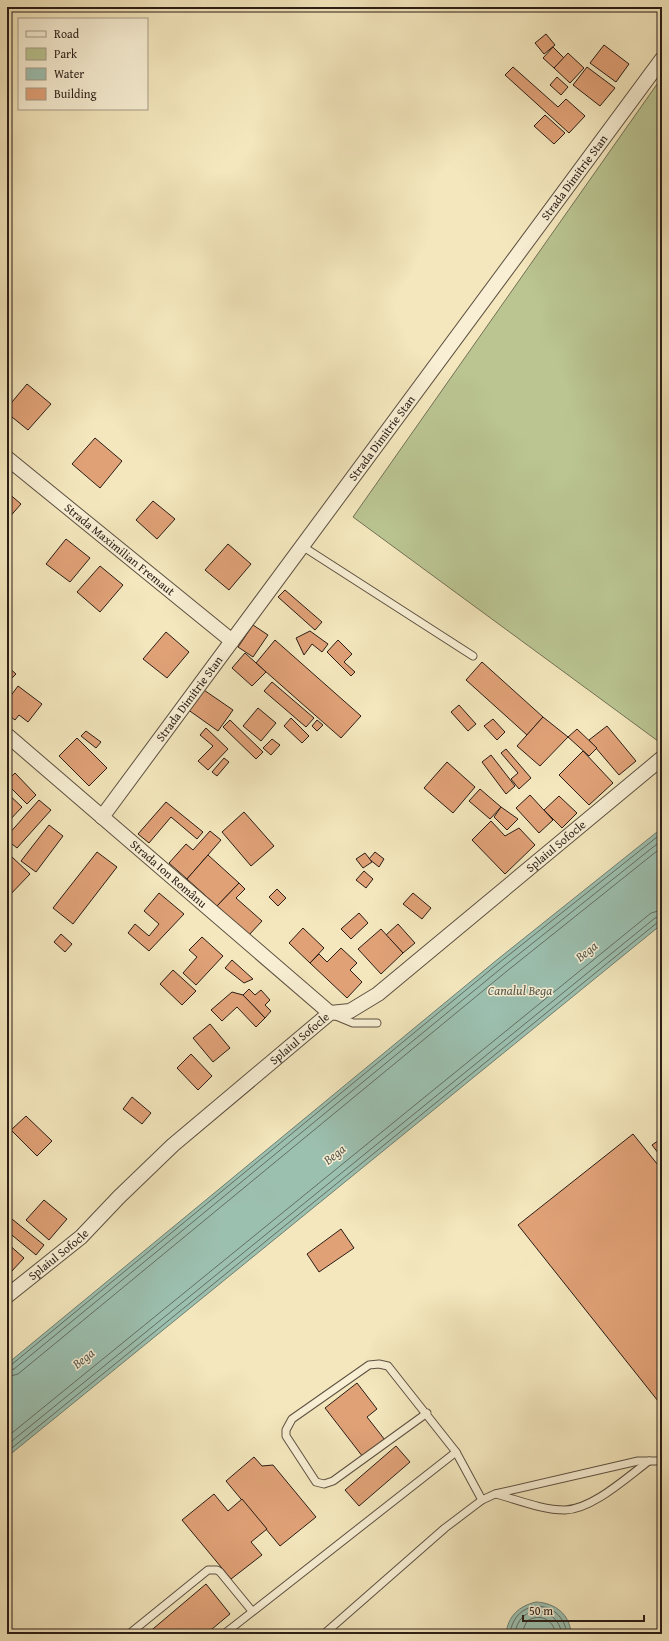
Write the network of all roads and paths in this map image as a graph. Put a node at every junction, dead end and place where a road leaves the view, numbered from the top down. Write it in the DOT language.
graph roads {
  1 [pos="662,59"];
  2 [pos="7,458"];
  3 [pos="302,546"];
  4 [pos="232,641"];
  5 [pos="473,656"];
  6 [pos="7,735"];
  7 [pos="662,758"];
  8 [pos="102,817"];
  9 [pos="330,1013"];
  10 [pos="377,1023"];
  11 [pos="7,1296"];
  12 [pos="427,1414"];
  13 [pos="456,1452"];
  14 [pos="649,1461"];
  15 [pos="662,1461"];
  16 [pos="495,1494"];
  17 [pos="482,1500"];
  18 [pos="252,1611"];
  19 [pos="129,1634"];
  20 [pos="224,1634"];
  21 [pos="324,1634"];
  1 -- 3 [label="street, Strada Dimitrie Stan"];
  2 -- 4 [label="street, Strada Maximilian Fremaut"];
  3 -- 4 [label="street, Strada Dimitrie Stan"];
  3 -- 5 [label="lane"];
  4 -- 8 [label="street, Strada Dimitrie Stan"];
  6 -- 8 [label="street, Strada Ion Românu"];
  7 -- 9 [label="street, Splaiul Sofocle"];
  8 -- 9 [label="street, Strada Ion Românu"];
  9 -- 10 [label="lane"];
  9 -- 11 [label="street, Splaiul Sofocle"];
  12 -- 12 [label="lane"];
  12 -- 13 [label="lane"];
  13 -- 17 [label="lane"];
  13 -- 18 [label="lane"];
  14 -- 15 [label="lane"];
  14 -- 16 [label="lane"];
  14 -- 16 [label="lane"];
  16 -- 17 [label="lane"];
  17 -- 21 [label="lane"];
  18 -- 19 [label="lane"];
  18 -- 20 [label="lane"];
}
